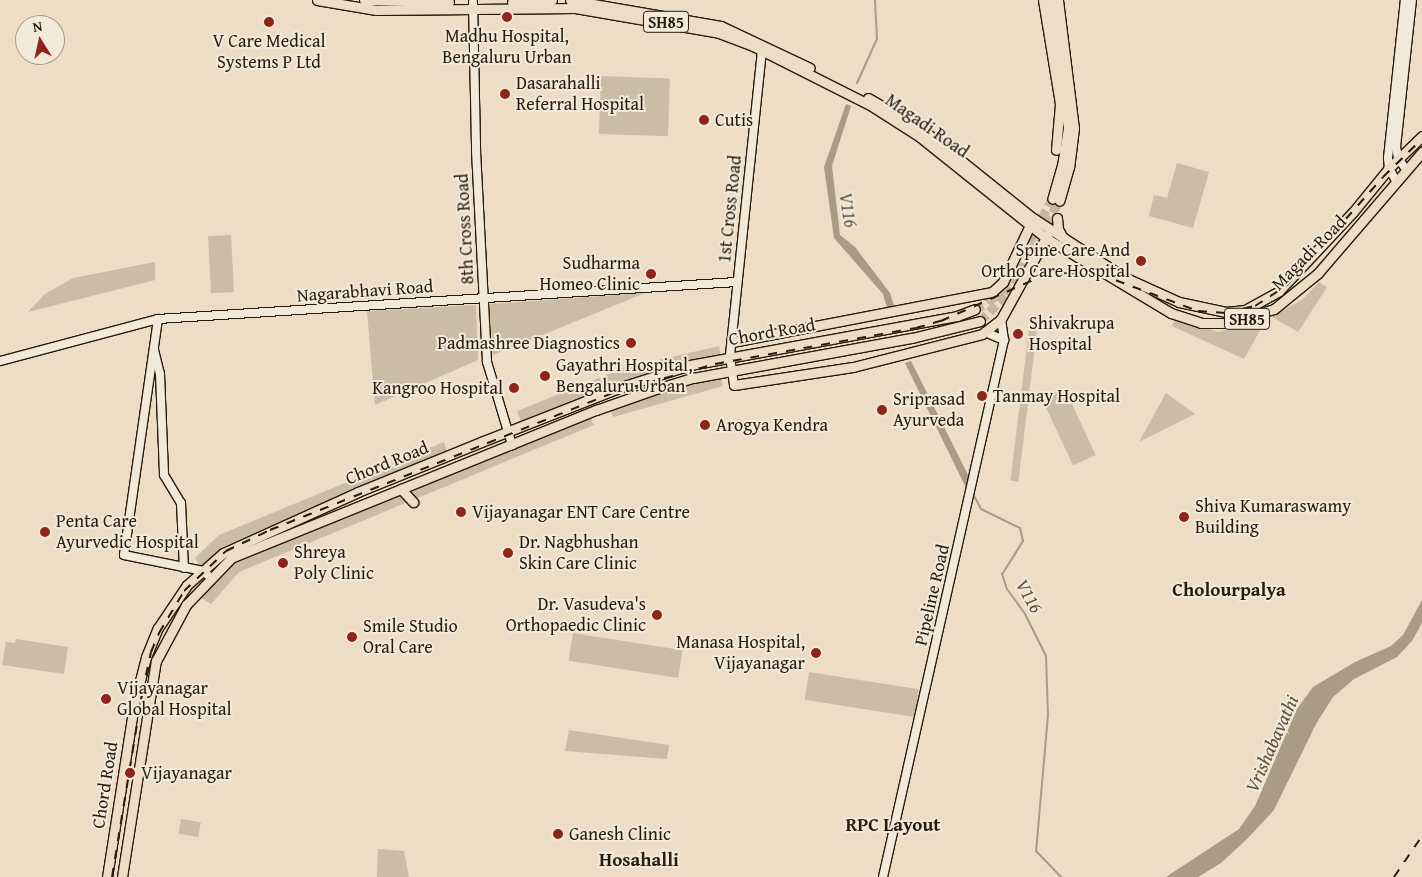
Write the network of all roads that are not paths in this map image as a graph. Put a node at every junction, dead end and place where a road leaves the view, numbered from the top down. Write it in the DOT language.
graph roads {
  1 [pos="316,0"];
  2 [pos="364,0"];
  3 [pos="552,0"];
  4 [pos="570,0"];
  5 [pos="1043,0"];
  6 [pos="1051,0"];
  7 [pos="1058,0"];
  8 [pos="1405,0"];
  9 [pos="1412,0"];
  10 [pos="473,5"];
  11 [pos="762,47"];
  12 [pos="1422,136"];
  13 [pos="1056,150"];
  14 [pos="1422,152"];
  15 [pos="1398,158"];
  16 [pos="1389,168"];
  17 [pos="1406,168"];
  18 [pos="1395,180"];
  19 [pos="1058,218"];
  20 [pos="1031,222"];
  21 [pos="1048,234"];
  22 [pos="1062,243"];
  23 [pos="1033,261"];
  24 [pos="737,282"];
  25 [pos="484,298"];
  26 [pos="975,309"];
  27 [pos="898,312"];
  28 [pos="158,319"];
  29 [pos="1001,319"];
  30 [pos="980,321"];
  31 [pos="909,325"];
  32 [pos="986,332"];
  33 [pos="1004,340"];
  34 [pos="732,342"];
  35 [pos="154,346"];
  36 [pos="730,356"];
  37 [pos="0,361"];
  38 [pos="732,370"];
  39 [pos="734,385"];
  40 [pos="508,432"];
  41 [pos="512,445"];
  42 [pos="402,489"];
  43 [pos="413,502"];
  44 [pos="184,568"];
  45 [pos="203,571"];
  46 [pos="211,578"];
  47 [pos="107,877"];
  48 [pos="122,877"];
  49 [pos="883,877"];
  1 -- 10 [label="main road, Magadi Road / SH85"];
  2 -- 10 [label="main road, Magadi Road / SH85"];
  3 -- 10 [label="main road, Magadi Road / SH85"];
  4 -- 11 [label="main road, Magadi Road / SH85"];
  5 -- 13 [label="main road"];
  6 -- 7 [label="main road"];
  8 -- 16 [label="main road"];
  9 -- 15 [label="main road"];
  10 -- 11 [label="main road, Magadi Road / SH85"];
  10 -- 25 [label="main road, 8th Cross Road"];
  11 -- 20 [label="main road, Magadi Road / SH85"];
  11 -- 24 [label="main road, 1st Cross Road"];
  12 -- 15 [label="main road, Magadi Road / SH85"];
  14 -- 17 [label="main road, Magadi Road / SH85"];
  15 -- 16 [label="main road, Magadi Road / SH85"];
  15 -- 17 [label="main road"];
  16 -- 18 [label="main road"];
  16 -- 22 [label="main road, Magadi Road / SH85"];
  17 -- 18 [label="main road, Magadi Road / SH85"];
  18 -- 22 [label="main road, Magadi Road / SH85"];
  19 -- 22 [label="main road"];
  20 -- 21 [label="main road, Magadi Road / SH85"];
  20 -- 27 [label="main road"];
  21 -- 22 [label="main road, Magadi Road / SH85"];
  21 -- 23 [label="main road"];
  22 -- 23 [label="main road"];
  23 -- 29 [label="main road"];
  24 -- 25 [label="main road, Nagarabhavi Road"];
  24 -- 34 [label="main road, 1st Cross Road"];
  25 -- 28 [label="main road, Nagarabhavi Road"];
  25 -- 40 [label="main road, 8th Cross Road"];
  26 -- 31 [label="main road, Chord Road"];
  27 -- 31 [label="main road"];
  27 -- 34 [label="main road"];
  28 -- 35 [label="main road"];
  28 -- 37 [label="main road, Nagarabhavi Road"];
  29 -- 32 [label="main road"];
  29 -- 33 [label="main road, Pipeline Road"];
  30 -- 38 [label="main road, Chord Road"];
  31 -- 36 [label="main road, Chord Road"];
  32 -- 33 [label="main road"];
  32 -- 39 [label="main road"];
  33 -- 49 [label="main road, Pipeline Road"];
  34 -- 36 [label="main road, 1st Cross Road"];
  35 -- 44 [label="main road"];
  35 -- 44 [label="main road"];
  36 -- 38 [label="main road, 1st Cross Road"];
  36 -- 40 [label="main road, Chord Road"];
  38 -- 39 [label="main road, 1st Cross Road"];
  38 -- 41 [label="main road, Chord Road"];
  40 -- 41 [label="main road, 8th Cross Road"];
  40 -- 45 [label="main road, Chord Road"];
  41 -- 42 [label="main road, Chord Road"];
  42 -- 43 [label="main road"];
  42 -- 46 [label="main road, Chord Road"];
  44 -- 45 [label="main road"];
  45 -- 46 [label="main road"];
  45 -- 47 [label="main road, Chord Road"];
  46 -- 48 [label="main road, Chord Road"];
}
